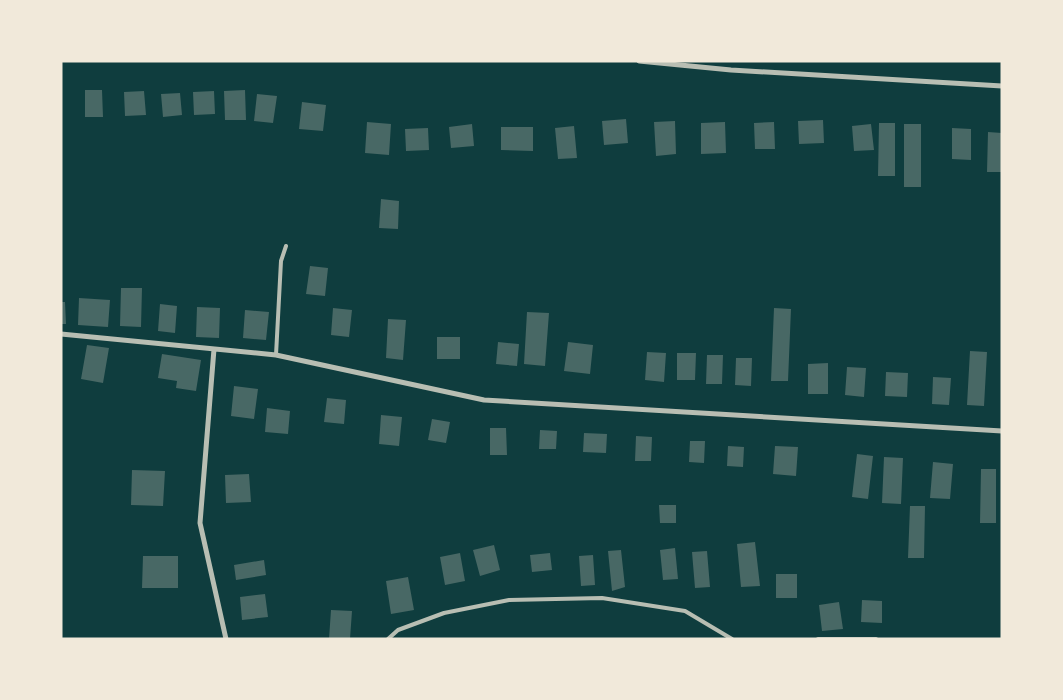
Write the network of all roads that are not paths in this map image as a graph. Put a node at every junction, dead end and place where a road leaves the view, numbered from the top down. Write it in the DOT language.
graph roads {
  1 [pos="639,61"];
  2 [pos="1002,86"];
  3 [pos="286,246"];
  4 [pos="61,334"];
  5 [pos="214,350"];
  6 [pos="276,355"];
  7 [pos="1002,431"];
  8 [pos="226,639"];
  9 [pos="388,639"];
  10 [pos="732,639"];
  11 [pos="818,639"];
  12 [pos="876,639"];
  1 -- 2 [label="street"];
  3 -- 6 [label="lane"];
  4 -- 5 [label="street"];
  5 -- 6 [label="street"];
  5 -- 8 [label="street"];
  6 -- 7 [label="street"];
  9 -- 10 [label="lane"];
  11 -- 12 [label="lane"];
}
